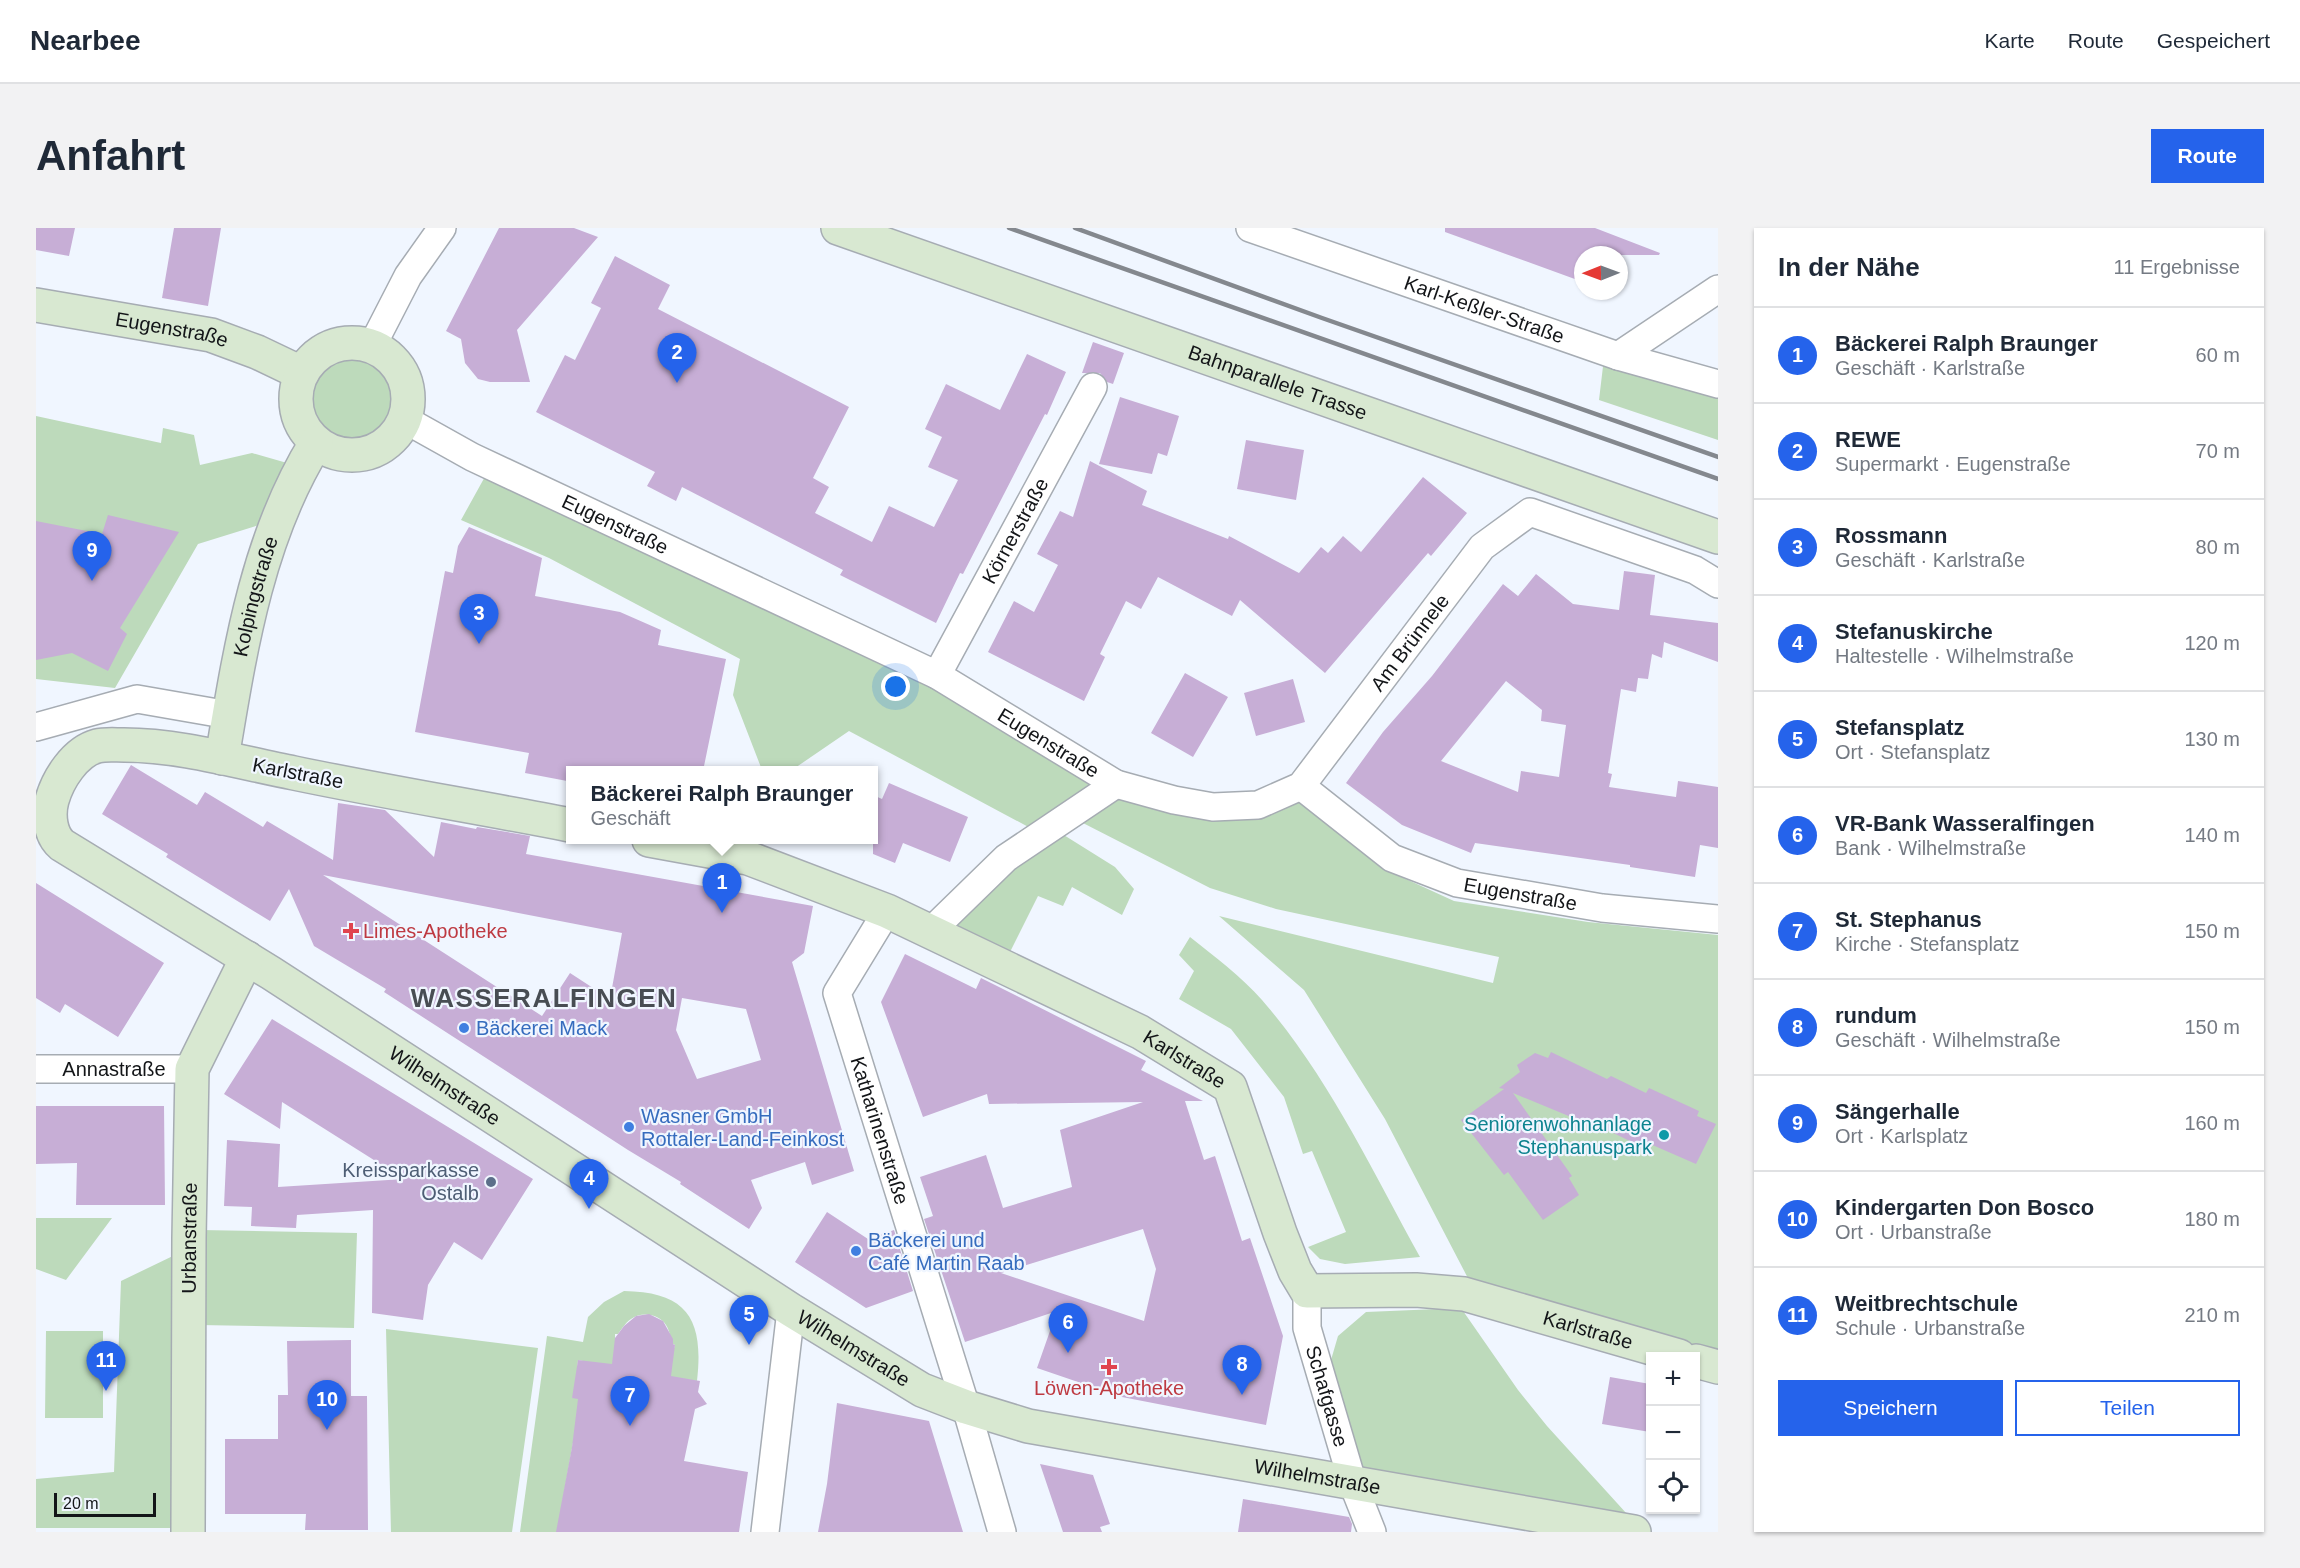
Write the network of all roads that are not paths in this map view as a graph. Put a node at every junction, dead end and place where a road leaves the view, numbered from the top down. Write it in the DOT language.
graph roads {
  1 [pos="442,228"];
  2 [pos="838,228"];
  3 [pos="1250,228"];
  4 [pos="1718,289"];
  5 [pos="36,305"];
  6 [pos="372,346"];
  7 [pos="1618,356"];
  8 [pos="301,373"];
  9 [pos="1718,384"];
  10 [pos="1093,387"];
  11 [pos="404,419"];
  12 [pos="316,443"];
  13 [pos="1718,537"];
  14 [pos="1718,584"];
  15 [pos="937,675"];
  16 [pos="229,715"];
  17 [pos="36,727"];
  18 [pos="222,758"];
  19 [pos="1116,784"];
  20 [pos="1301,786"];
  21 [pos="47,822"];
  22 [pos="566,824"];
  23 [pos="671,844"];
  24 [pos="888,911"];
  25 [pos="1718,919"];
  26 [pos="931,931"];
  27 [pos="247,958"];
  28 [pos="36,1069"];
  29 [pos="192,1069"];
  30 [pos="1307,1291"];
  31 [pos="792,1310"];
  32 [pos="1665,1352"];
  33 [pos="1700,1362"];
  34 [pos="1718,1367"];
  35 [pos="966,1407"];
  36 [pos="1353,1484"];
  37 [pos="188,1532"];
  38 [pos="765,1532"];
  39 [pos="1002,1532"];
  40 [pos="1372,1532"];
  41 [pos="1634,1532"];
  1 -- 6 [label="street"];
  2 -- 13 [label="street, Bahnparallele Trasse"];
  3 -- 7 [label="street, Karl-Keßler-Straße"];
  4 -- 7 [label="street"];
  5 -- 8 [label="street, Eugenstraße"];
  6 -- 8 [label="street"];
  6 -- 11 [label="street"];
  7 -- 9 [label="street, Karl-Keßler-Straße"];
  8 -- 12 [label="street"];
  10 -- 15 [label="street, Körnerstraße"];
  11 -- 12 [label="street"];
  11 -- 15 [label="street, Eugenstraße"];
  12 -- 16 [label="street, Kolpingstraße"];
  14 -- 20 [label="street, Am Brünnele"];
  15 -- 19 [label="street, Eugenstraße"];
  16 -- 17 [label="street"];
  16 -- 18 [label="street, Kolpingstraße"];
  18 -- 21 [label="street, Karlstraße"];
  18 -- 22 [label="street, Karlstraße"];
  19 -- 20 [label="street, Eugenstraße"];
  19 -- 26 [label="street"];
  20 -- 25 [label="street, Eugenstraße"];
  21 -- 27 [label="street, Wilhelmstraße"];
  23 -- 24 [label="street, Karlstraße"];
  24 -- 26 [label="street, Karlstraße"];
  24 -- 35 [label="street, Katharinenstraße"];
  26 -- 30 [label="street, Karlstraße"];
  27 -- 29 [label="street, Urbanstraße"];
  27 -- 31 [label="street, Wilhelmstraße"];
  28 -- 29 [label="street, Annastraße"];
  29 -- 37 [label="street, Urbanstraße"];
  30 -- 32 [label="street, Karlstraße"];
  30 -- 36 [label="street, Schafgasse"];
  31 -- 35 [label="street, Wilhelmstraße"];
  31 -- 38 [label="street"];
  33 -- 34 [label="street"];
  35 -- 36 [label="street, Wilhelmstraße"];
  35 -- 39 [label="street, Katharinenstraße"];
  36 -- 40 [label="street, Schafgasse"];
  36 -- 41 [label="street, Wilhelmstraße"];
}
